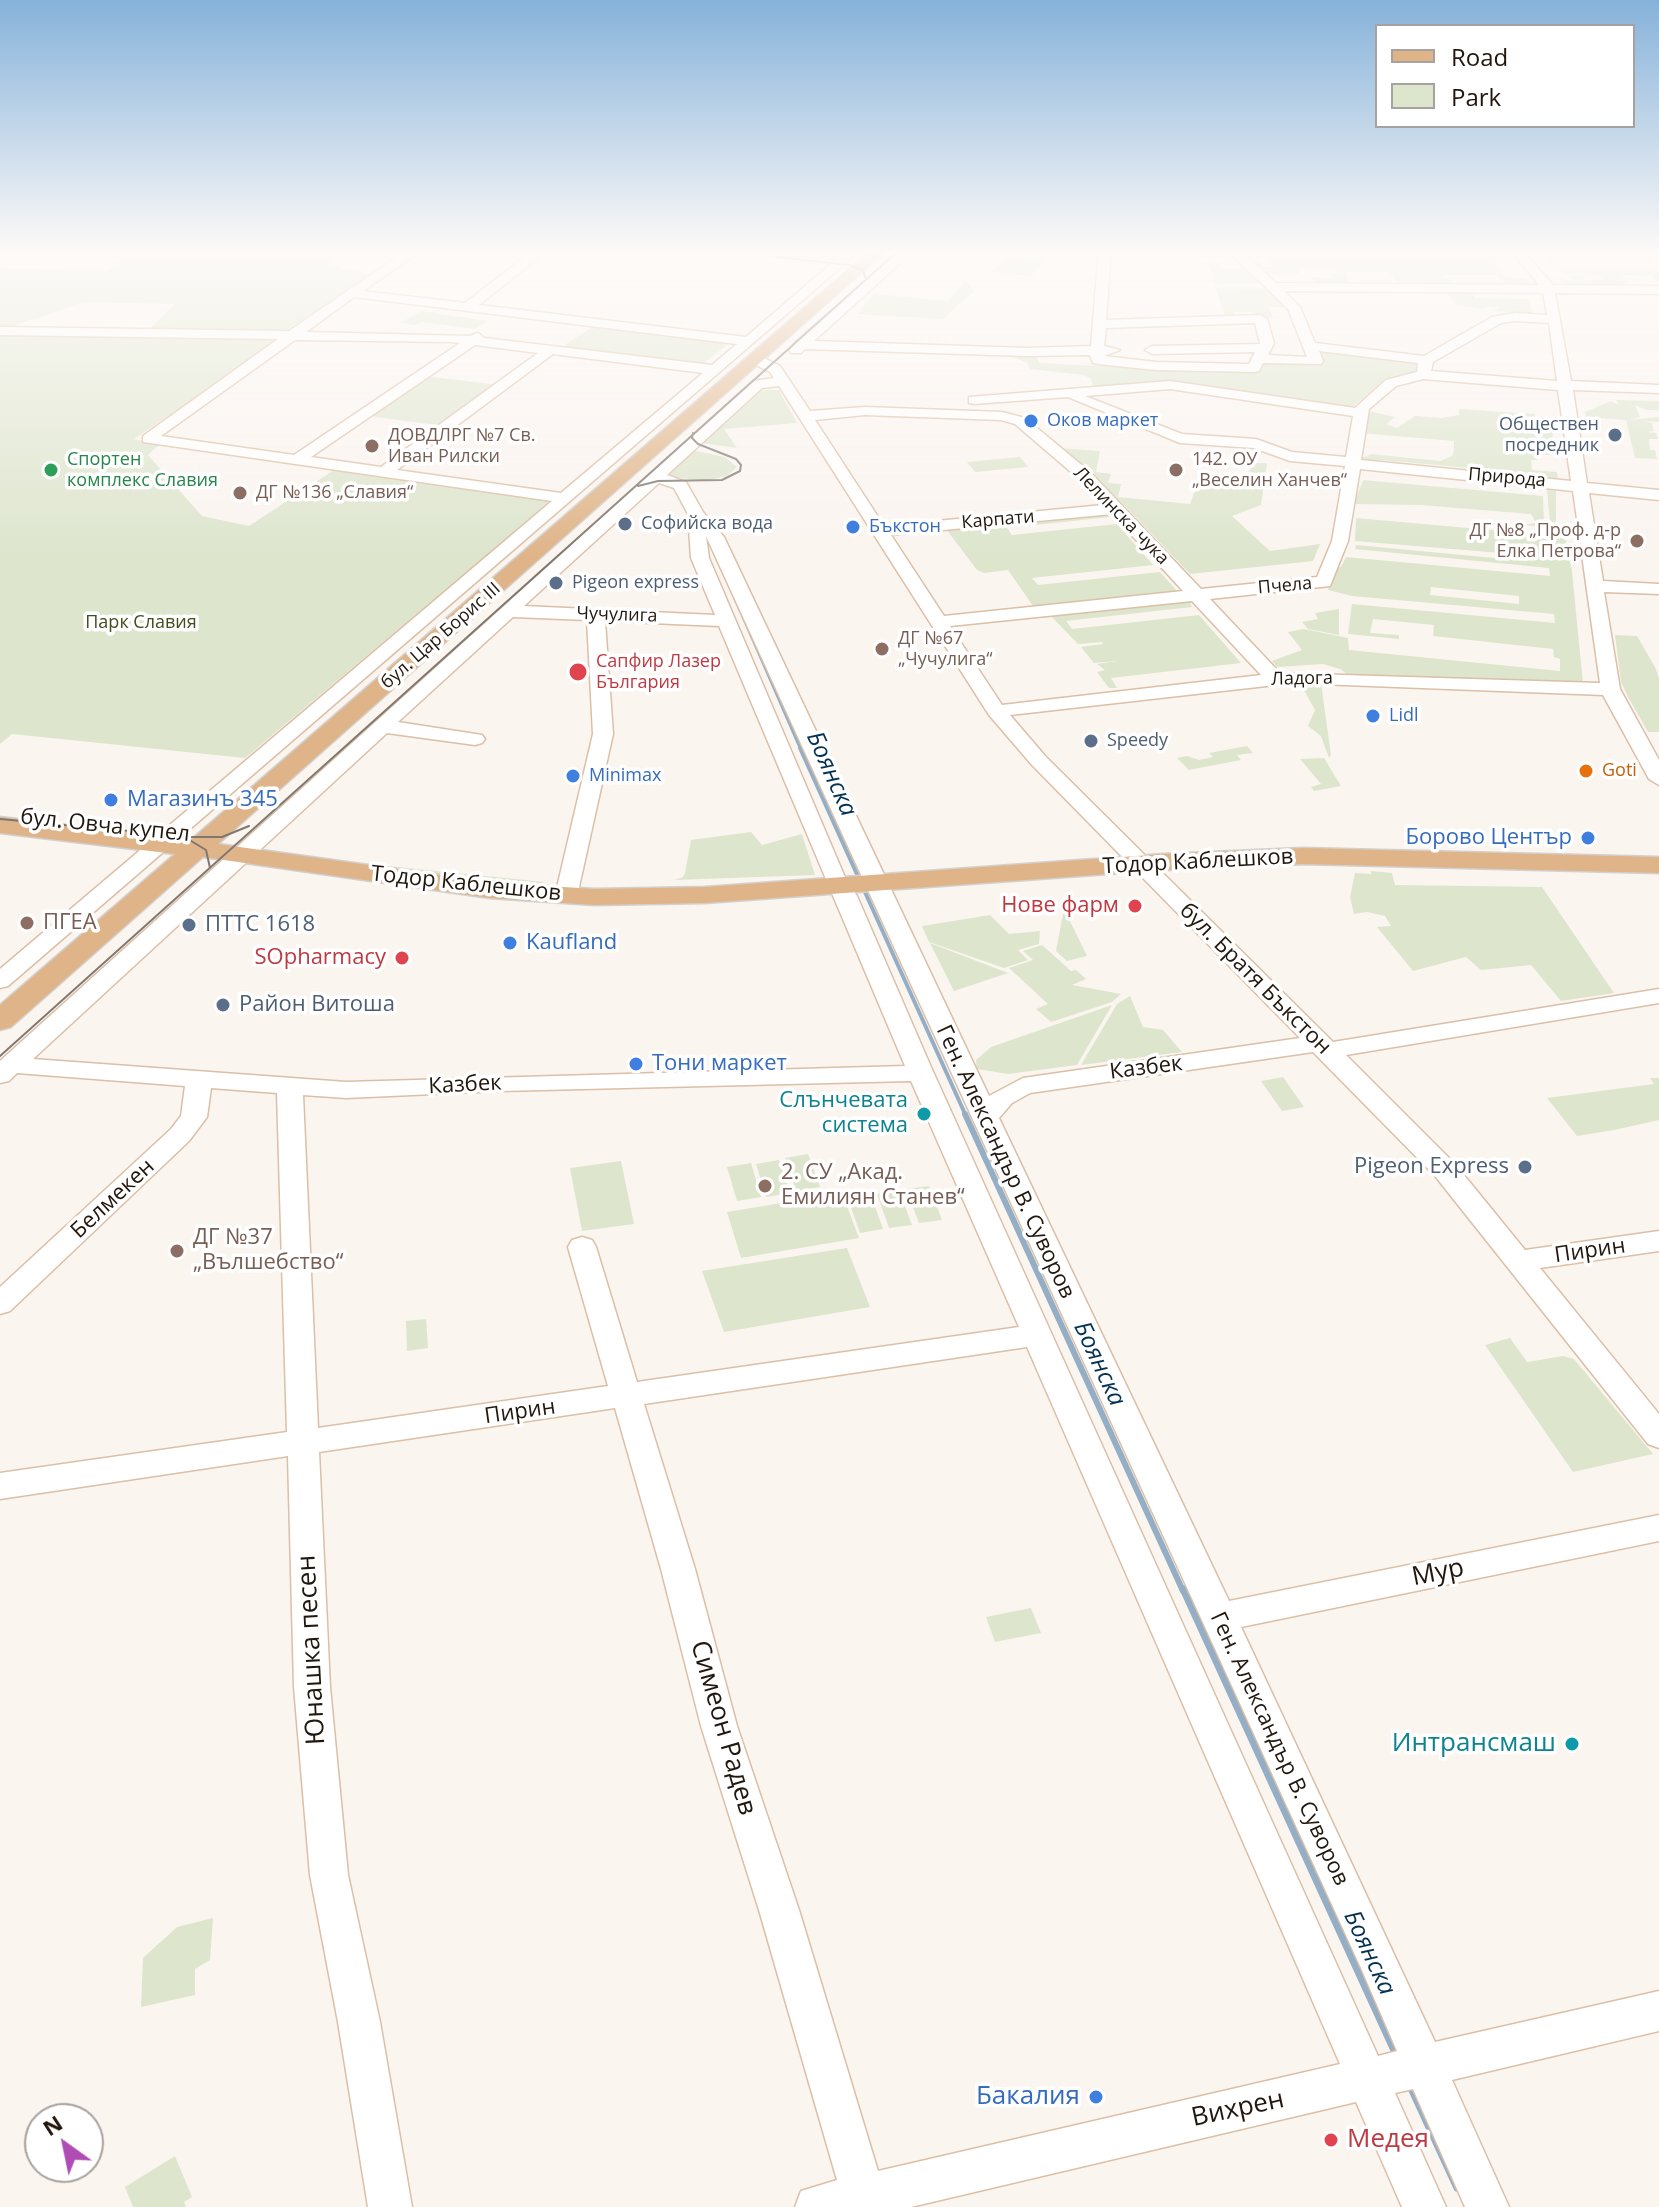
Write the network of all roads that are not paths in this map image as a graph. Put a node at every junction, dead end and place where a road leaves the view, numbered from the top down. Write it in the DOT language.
graph roads {
  1 [pos="267,352"];
  2 [pos="455,352"];
  3 [pos="547,352"];
  4 [pos="566,352"];
  5 [pos="716,352"];
  6 [pos="773,352"];
  7 [pos="776,352"];
  8 [pos="787,352"];
  9 [pos="1098,352"];
  10 [pos="1447,352"];
  11 [pos="1560,352"];
  12 [pos="1313,353"];
  13 [pos="1263,354"];
  14 [pos="766,362"];
  15 [pos="1424,367"];
  16 [pos="715,370"];
  17 [pos="1566,385"];
  18 [pos="1659,389"];
  19 [pos="1068,394"];
  20 [pos="1360,413"];
  21 [pos="937,414"];
  22 [pos="805,416"];
  23 [pos="295,461"];
  24 [pos="1355,463"];
  25 [pos="383,473"];
  26 [pos="656,476"];
  27 [pos="1581,487"];
  28 [pos="1659,495"];
  29 [pos="564,498"];
  30 [pos="1116,509"];
  31 [pos="696,514"];
  32 [pos="880,531"];
  33 [pos="1595,586"];
  34 [pos="1658,591"];
  35 [pos="1195,594"];
  36 [pos="507,611"];
  37 [pos="596,615"];
  38 [pos="727,621"];
  39 [pos="938,622"];
  40 [pos="1274,678"];
  41 [pos="1610,689"];
  42 [pos="996,711"];
  43 [pos="382,726"];
  44 [pos="475,739"];
  45 [pos="1658,777"];
  46 [pos="0,816"];
  47 [pos="0,825"];
  48 [pos="186,840"];
  49 [pos="246,850"];
  50 [pos="1142,864"];
  51 [pos="1659,865"];
  52 [pos="859,885"];
  53 [pos="568,888"];
  54 [pos="0,981"];
  55 [pos="1659,996"];
  56 [pos="0,1021"];
  57 [pos="1323,1047"];
  58 [pos="5,1070"];
  59 [pos="921,1073"];
  60 [pos="199,1079"];
  61 [pos="290,1088"];
  62 [pos="984,1119"];
  63 [pos="1659,1241"];
  64 [pos="582,1247"];
  65 [pos="1520,1261"];
  66 [pos="0,1304"];
  67 [pos="1039,1335"];
  68 [pos="626,1396"];
  69 [pos="1659,1436"];
  70 [pos="303,1442"];
  71 [pos="0,1486"];
  72 [pos="1659,1528"];
  73 [pos="1217,1618"];
  74 [pos="1659,2011"];
  75 [pos="1422,2066"];
  76 [pos="1367,2081"];
  77 [pos="861,2203"];
  78 [pos="390,2207"];
  79 [pos="817,2207"];
  80 [pos="1424,2207"];
  81 [pos="1487,2207"];
  1 -- 23 [label="street"];
  2 -- 23 [label="street"];
  3 -- 25 [label="street"];
  4 -- 16 [label="street"];
  5 -- 14 [label="street"];
  6 -- 14 [label="street, бул. Цар Борис III"];
  7 -- 14 [label="main road, бул. Цар Борис III"];
  8 -- 14 [label="street, бул. Цар Борис III"];
  9 -- 13 [label="street"];
  10 -- 15 [label="street"];
  11 -- 17 [label="street"];
  12 -- 13 [label="street"];
  12 -- 15 [label="street"];
  14 -- 16 [label="street, бул. Цар Борис III"];
  14 -- 22 [label="street, бул. Братя Бъкстон"];
  14 -- 26 [label="street, бул. Цар Борис III"];
  14 -- 48 [label="main road, бул. Цар Борис III"];
  15 -- 17 [label="street"];
  15 -- 20 [label="street"];
  16 -- 29 [label="street, бул. Цар Борис III"];
  17 -- 18 [label="street"];
  17 -- 27 [label="street"];
  19 -- 20 [label="street"];
  19 -- 21 [label="street"];
  19 -- 24 [label="street, Природа"];
  20 -- 24 [label="street, Пчела"];
  21 -- 22 [label="street, Лелинска чука"];
  21 -- 30 [label="street, Лелинска чука"];
  22 -- 32 [label="street, бул. Братя Бъкстон"];
  23 -- 25 [label="street"];
  24 -- 27 [label="street, Природа"];
  24 -- 35 [label="street, Пчела"];
  25 -- 29 [label="street"];
  26 -- 31 [label="street, Ген. Александър В. Суворов"];
  26 -- 36 [label="street, бул. Цар Борис III"];
  27 -- 28 [label="street, Природа"];
  27 -- 33 [label="street"];
  29 -- 48 [label="street, бул. Цар Борис III"];
  30 -- 32 [label="street, Карпати"];
  30 -- 35 [label="street, Лелинска чука"];
  31 -- 38 [label="street, Ген. Александър В. Суворов"];
  31 -- 52 [label="street, Ген. Александър В. Суворов"];
  32 -- 39 [label="street, бул. Братя Бъкстон"];
  33 -- 34 [label="street"];
  33 -- 41 [label="street"];
  35 -- 39 [label="street, Пчела"];
  35 -- 40 [label="street, Лелинска чука"];
  36 -- 37 [label="street, Чучулига"];
  36 -- 43 [label="street, бул. Цар Борис III"];
  37 -- 38 [label="street, Чучулига"];
  37 -- 53 [label="street"];
  38 -- 52 [label="street, Ген. Александър В. Суворов"];
  39 -- 42 [label="street, бул. Братя Бъкстон"];
  40 -- 41 [label="street, Ладога"];
  40 -- 42 [label="street, Ладога"];
  41 -- 45 [label="street"];
  42 -- 50 [label="street, бул. Братя Бъкстон"];
  43 -- 44 [label="street"];
  43 -- 49 [label="street, бул. Цар Борис III"];
  46 -- 48 [label="main road, бул. Овча купел"];
  47 -- 48 [label="main road, бул. Овча купел"];
  48 -- 49 [label="main road, Тодор Каблешков"];
  48 -- 54 [label="street, бул. Цар Борис III"];
  48 -- 56 [label="main road, бул. Цар Борис III"];
  49 -- 53 [label="main road, Тодор Каблешков"];
  49 -- 58 [label="street, бул. Цар Борис III"];
  50 -- 51 [label="main road, Тодор Каблешков"];
  50 -- 52 [label="main road, Тодор Каблешков"];
  50 -- 57 [label="street, бул. Братя Бъкстон"];
  52 -- 53 [label="main road, Тодор Каблешков"];
  52 -- 59 [label="street, Ген. Александър В. Суворов"];
  52 -- 62 [label="street, Ген. Александър В. Суворов"];
  55 -- 57 [label="street, Казбек"];
  57 -- 62 [label="street, Казбек"];
  57 -- 65 [label="street, бул. Братя Бъкстон"];
  58 -- 60 [label="street, Казбек"];
  59 -- 61 [label="street, Казбек"];
  59 -- 67 [label="street, Ген. Александър В. Суворов"];
  60 -- 61 [label="street, Казбек"];
  60 -- 66 [label="street, Белмекен"];
  61 -- 70 [label="street, Юнашка песен"];
  62 -- 73 [label="street, Ген. Александър В. Суворов"];
  63 -- 65 [label="street, Пирин"];
  64 -- 68 [label="street, Симеон Радев"];
  65 -- 69 [label="street, бул. Братя Бъкстон"];
  67 -- 68 [label="street, Пирин"];
  67 -- 76 [label="street, Ген. Александър В. Суворов"];
  68 -- 70 [label="street, Пирин"];
  68 -- 77 [label="street, Симеон Радев"];
  70 -- 71 [label="street, Пирин"];
  70 -- 78 [label="street, Юнашка песен"];
  72 -- 73 [label="street, Мур"];
  73 -- 75 [label="street, Ген. Александър В. Суворов"];
  74 -- 75 [label="street, Вихрен"];
  75 -- 76 [label="street, Вихрен"];
  75 -- 81 [label="street, Ген. Александър В. Суворов"];
  76 -- 77 [label="street, Вихрен"];
  76 -- 80 [label="street, Ген. Александър В. Суворов"];
  77 -- 79 [label="street, Вихрен"];
}
